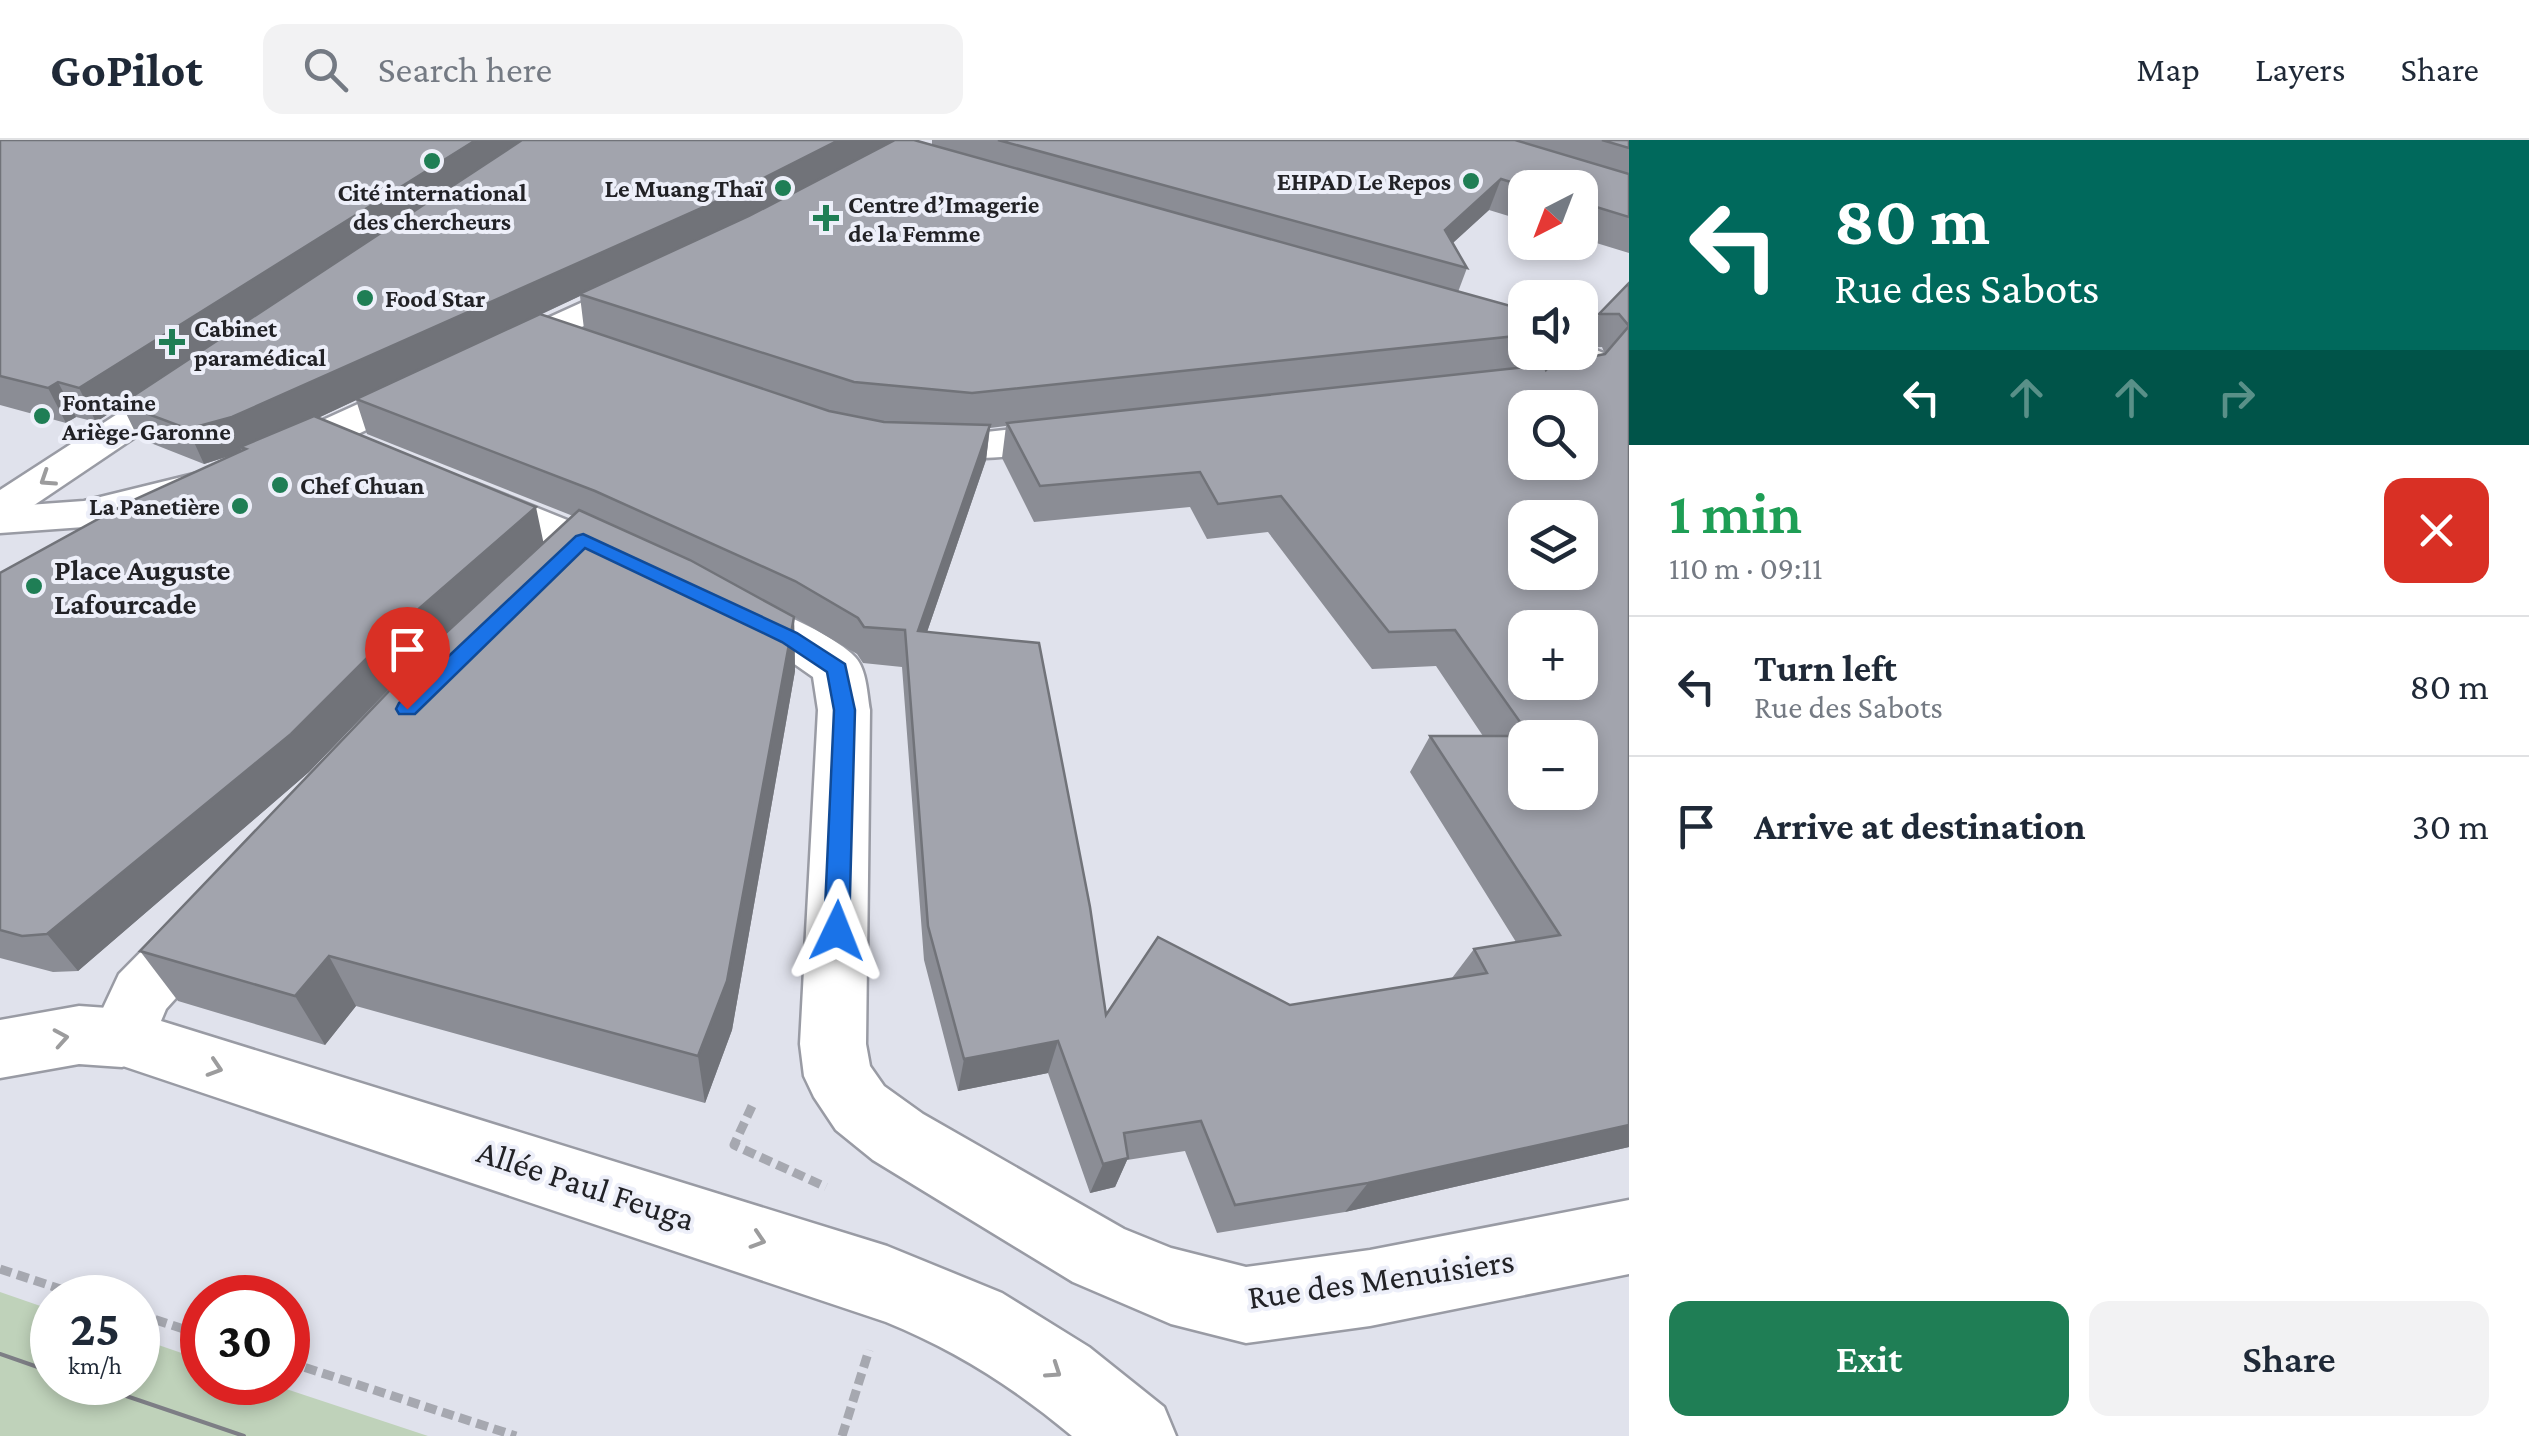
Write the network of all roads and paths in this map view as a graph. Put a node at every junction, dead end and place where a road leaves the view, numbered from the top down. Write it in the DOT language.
graph roads {
  1 [pos="686,264"];
  2 [pos="545,330"];
  3 [pos="602,350"];
  4 [pos="225,359"];
  5 [pos="1596,370"];
  6 [pos="1629,378"];
  7 [pos="1105,431"];
  8 [pos="324,433"];
  9 [pos="883,441"];
  10 [pos="375,455"];
  11 [pos="426,476"];
  12 [pos="0,509"];
  13 [pos="0,520"];
  14 [pos="583,540"];
  15 [pos="542,578"];
  16 [pos="247,880"];
  17 [pos="122,1038"];
  18 [pos="0,1049"];
  19 [pos="752,1106"];
  20 [pos="836,1192"];
  21 [pos="1629,1237"];
  22 [pos="0,1269"];
  23 [pos="30,1279"];
  24 [pos="310,1369"];
  25 [pos="516,1436"];
  26 [pos="1135,1436"];
  1 -- 2 [label="street"];
  2 -- 3 [label="street"];
  2 -- 8 [label="street"];
  4 -- 12 [label="street, one-way"];
  5 -- 6 [label="street"];
  7 -- 9 [label="street"];
  8 -- 10 [label="street"];
  8 -- 13 [label="street"];
  11 -- 14 [label="street"];
  14 -- 15 [label="street"];
  14 -- 21 [label="street, Rue des Menuisiers"];
  16 -- 17 [label="street"];
  18 -- 17 [label="street, Allée Paul Feuga, one-way"];
  17 -- 26 [label="street, Allée Paul Feuga, one-way"];
  19 -- 20 [label="path"];
  22 -- 23 [label="path"];
  24 -- 25 [label="path"];
}
